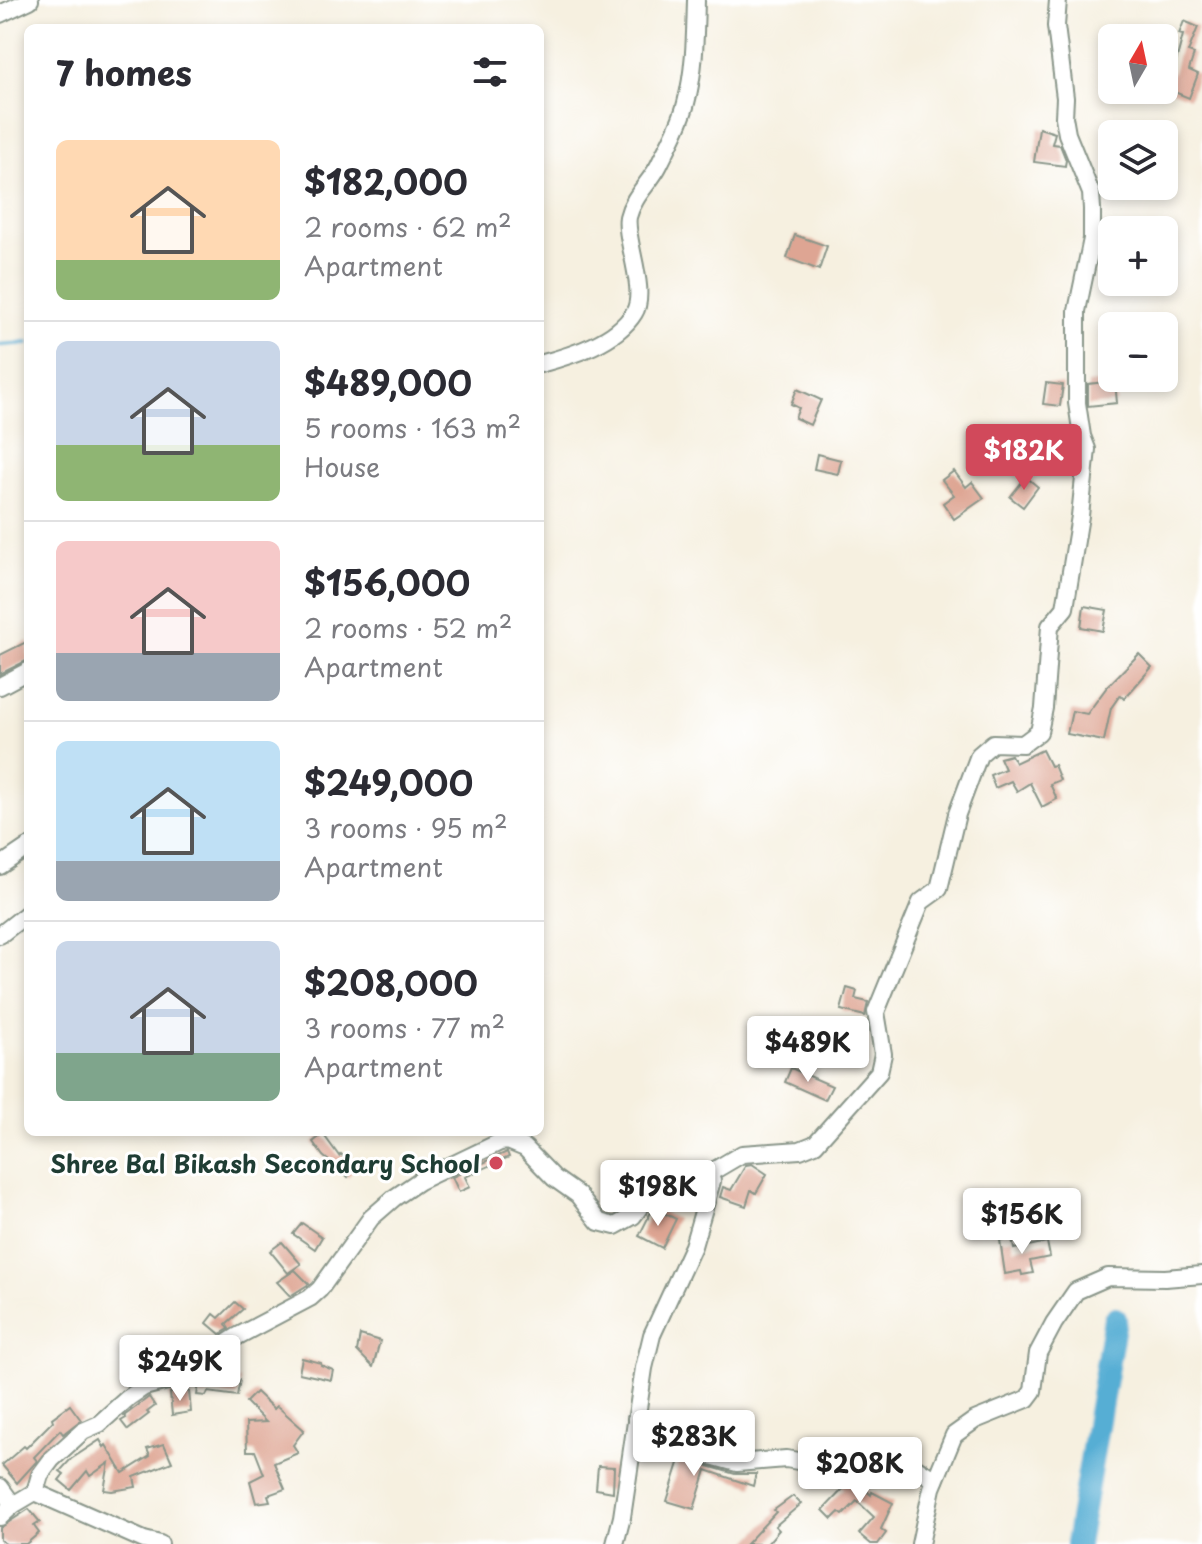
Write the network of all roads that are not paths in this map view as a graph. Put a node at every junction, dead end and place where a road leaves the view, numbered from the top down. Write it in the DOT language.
graph roads {
  1 [pos="30,0"];
  2 [pos="696,0"];
  3 [pos="1058,0"];
  4 [pos="0,14"];
  5 [pos="544,363"];
  6 [pos="24,673"];
  7 [pos="0,686"];
  8 [pos="24,850"];
  9 [pos="0,866"];
  10 [pos="24,916"];
  11 [pos="0,935"];
  12 [pos="708,1174"];
  13 [pos="1202,1275"];
  14 [pos="636,1419"];
  15 [pos="935,1480"];
  16 [pos="0,1487"];
  17 [pos="35,1492"];
  18 [pos="13,1505"];
  19 [pos="0,1517"];
  20 [pos="160,1544"];
  21 [pos="615,1544"];
  22 [pos="920,1544"];
  1 -- 4 [label="street"];
  2 -- 5 [label="street"];
  3 -- 12 [label="street"];
  6 -- 7 [label="street"];
  8 -- 9 [label="street"];
  10 -- 11 [label="street"];
  12 -- 14 [label="street"];
  12 -- 17 [label="street"];
  13 -- 15 [label="street"];
  14 -- 15 [label="street"];
  14 -- 21 [label="street"];
  15 -- 22 [label="street"];
  16 -- 18 [label="street"];
  17 -- 18 [label="street"];
  17 -- 20 [label="street"];
  18 -- 19 [label="street"];
}
